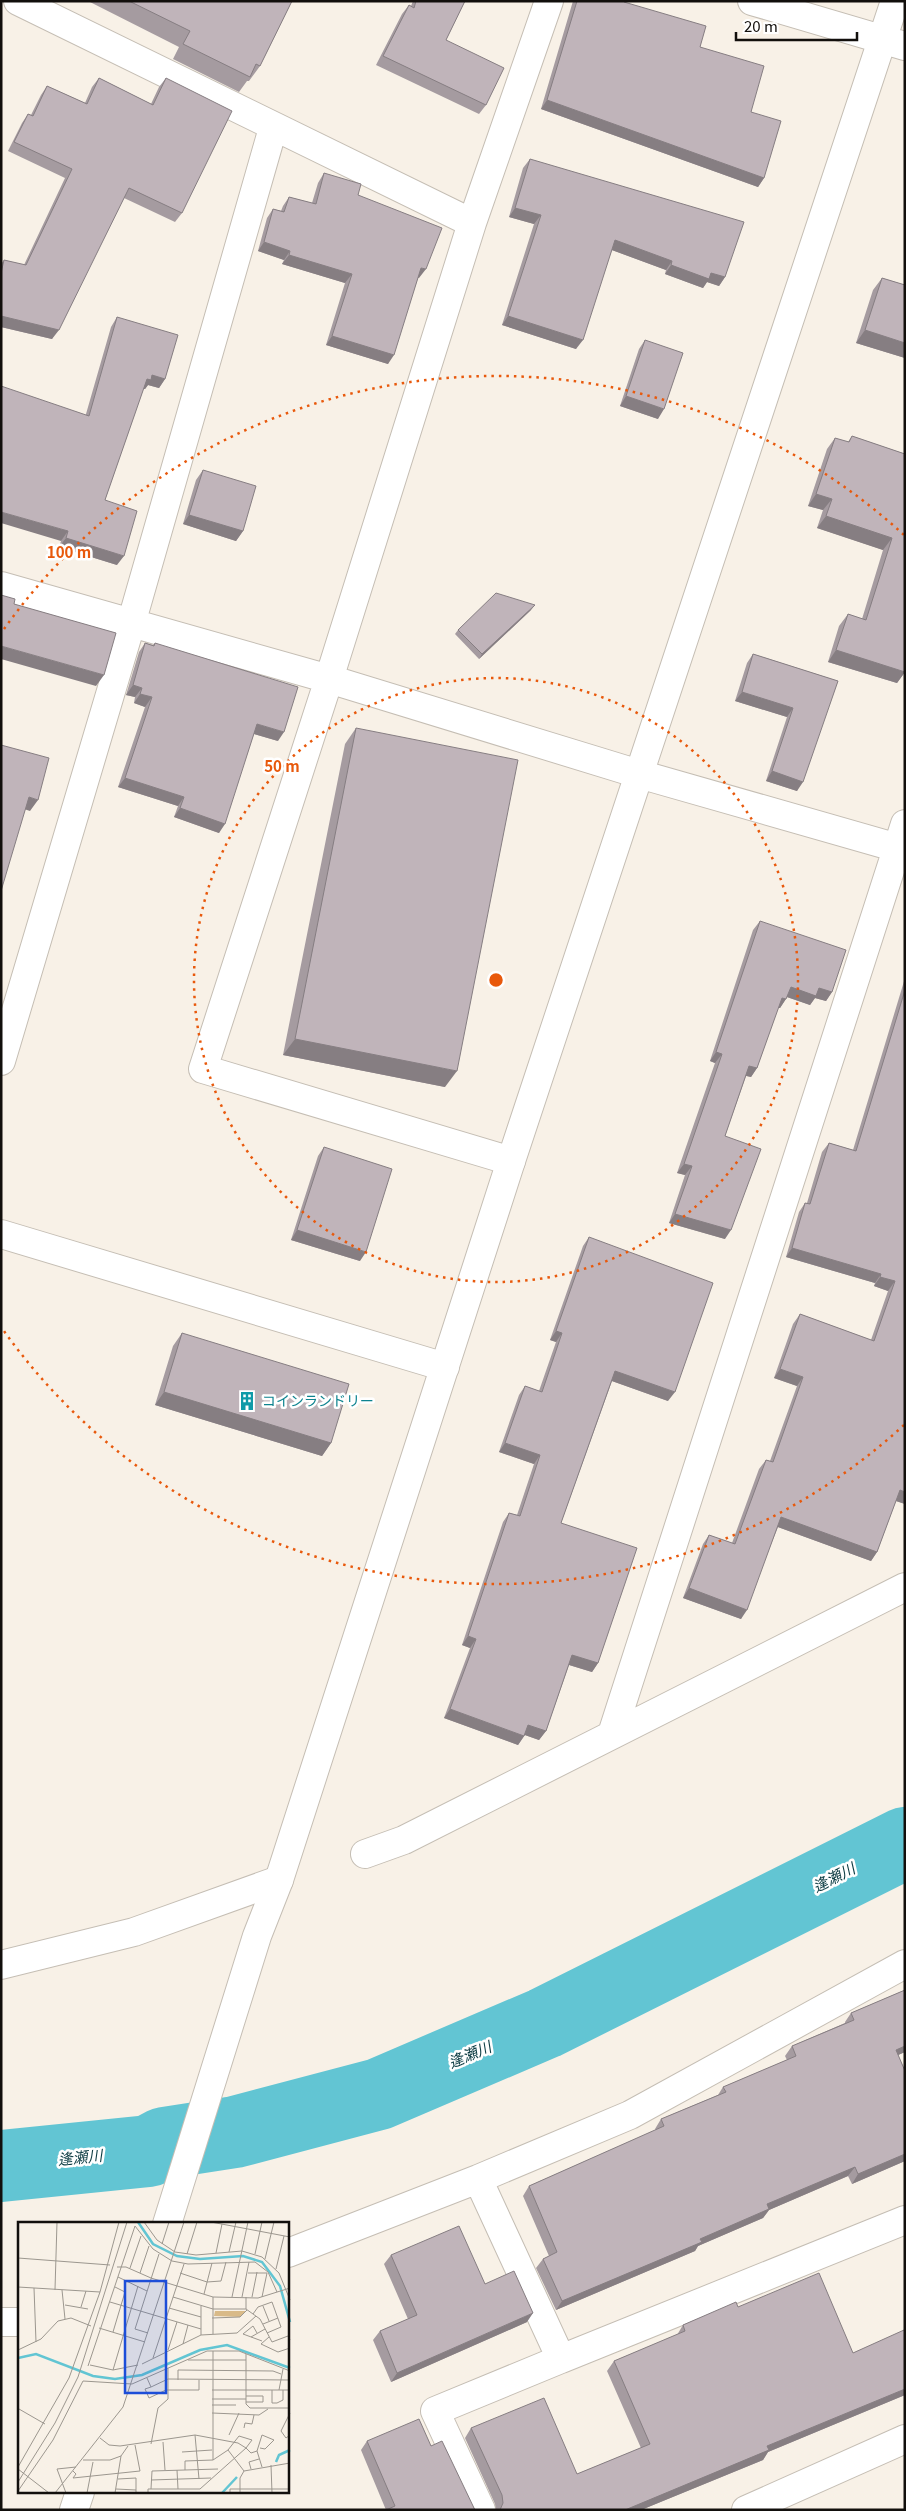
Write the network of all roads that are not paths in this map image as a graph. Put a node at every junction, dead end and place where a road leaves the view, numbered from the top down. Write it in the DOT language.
graph roads {
  1 [pos="18,1"];
  2 [pos="549,1"];
  3 [pos="752,1"];
  4 [pos="895,1"];
  5 [pos="894,43"];
  6 [pos="273,128"];
  7 [pos="472,224"];
  8 [pos="1,586"];
  9 [pos="131,624"];
  10 [pos="329,679"];
  11 [pos="640,774"];
  12 [pos="902,840"];
  13 [pos="1,1061"];
  14 [pos="511,1161"];
  15 [pos="1,1234"];
  16 [pos="445,1367"];
  17 [pos="905,1587"];
  18 [pos="612,1734"];
  19 [pos="365,1854"];
  20 [pos="278,1880"];
  21 [pos="905,1964"];
  22 [pos="1,1965"];
  23 [pos="478,2179"];
  24 [pos="905,2220"];
  25 [pos="169,2222"];
  26 [pos="289,2252"];
  27 [pos="1,2322"];
  28 [pos="18,2322"];
  29 [pos="561,2358"];
  30 [pos="905,2439"];
  31 [pos="79,2494"];
  32 [pos="74,2510"];
  33 [pos="481,2510"];
  34 [pos="746,2510"];
  1 -- 6 [label="street"];
  2 -- 7 [label="street"];
  3 -- 5 [label="street"];
  4 -- 5 [label="street"];
  5 -- 11 [label="street"];
  6 -- 7 [label="street"];
  6 -- 9 [label="street"];
  7 -- 10 [label="street"];
  8 -- 9 [label="street"];
  9 -- 10 [label="street"];
  9 -- 13 [label="street"];
  10 -- 11 [label="street"];
  10 -- 14 [label="street"];
  11 -- 12 [label="street"];
  11 -- 14 [label="street"];
  12 -- 18 [label="street"];
  14 -- 16 [label="street"];
  15 -- 16 [label="street"];
  16 -- 20 [label="street"];
  17 -- 18 [label="street"];
  18 -- 19 [label="street"];
  20 -- 22 [label="street"];
  20 -- 25 [label="street"];
  21 -- 23 [label="street"];
  23 -- 26 [label="street"];
  23 -- 29 [label="street"];
  24 -- 29 [label="street"];
  27 -- 28 [label="street"];
  29 -- 33 [label="street"];
  30 -- 34 [label="street"];
  31 -- 32 [label="street"];
}
